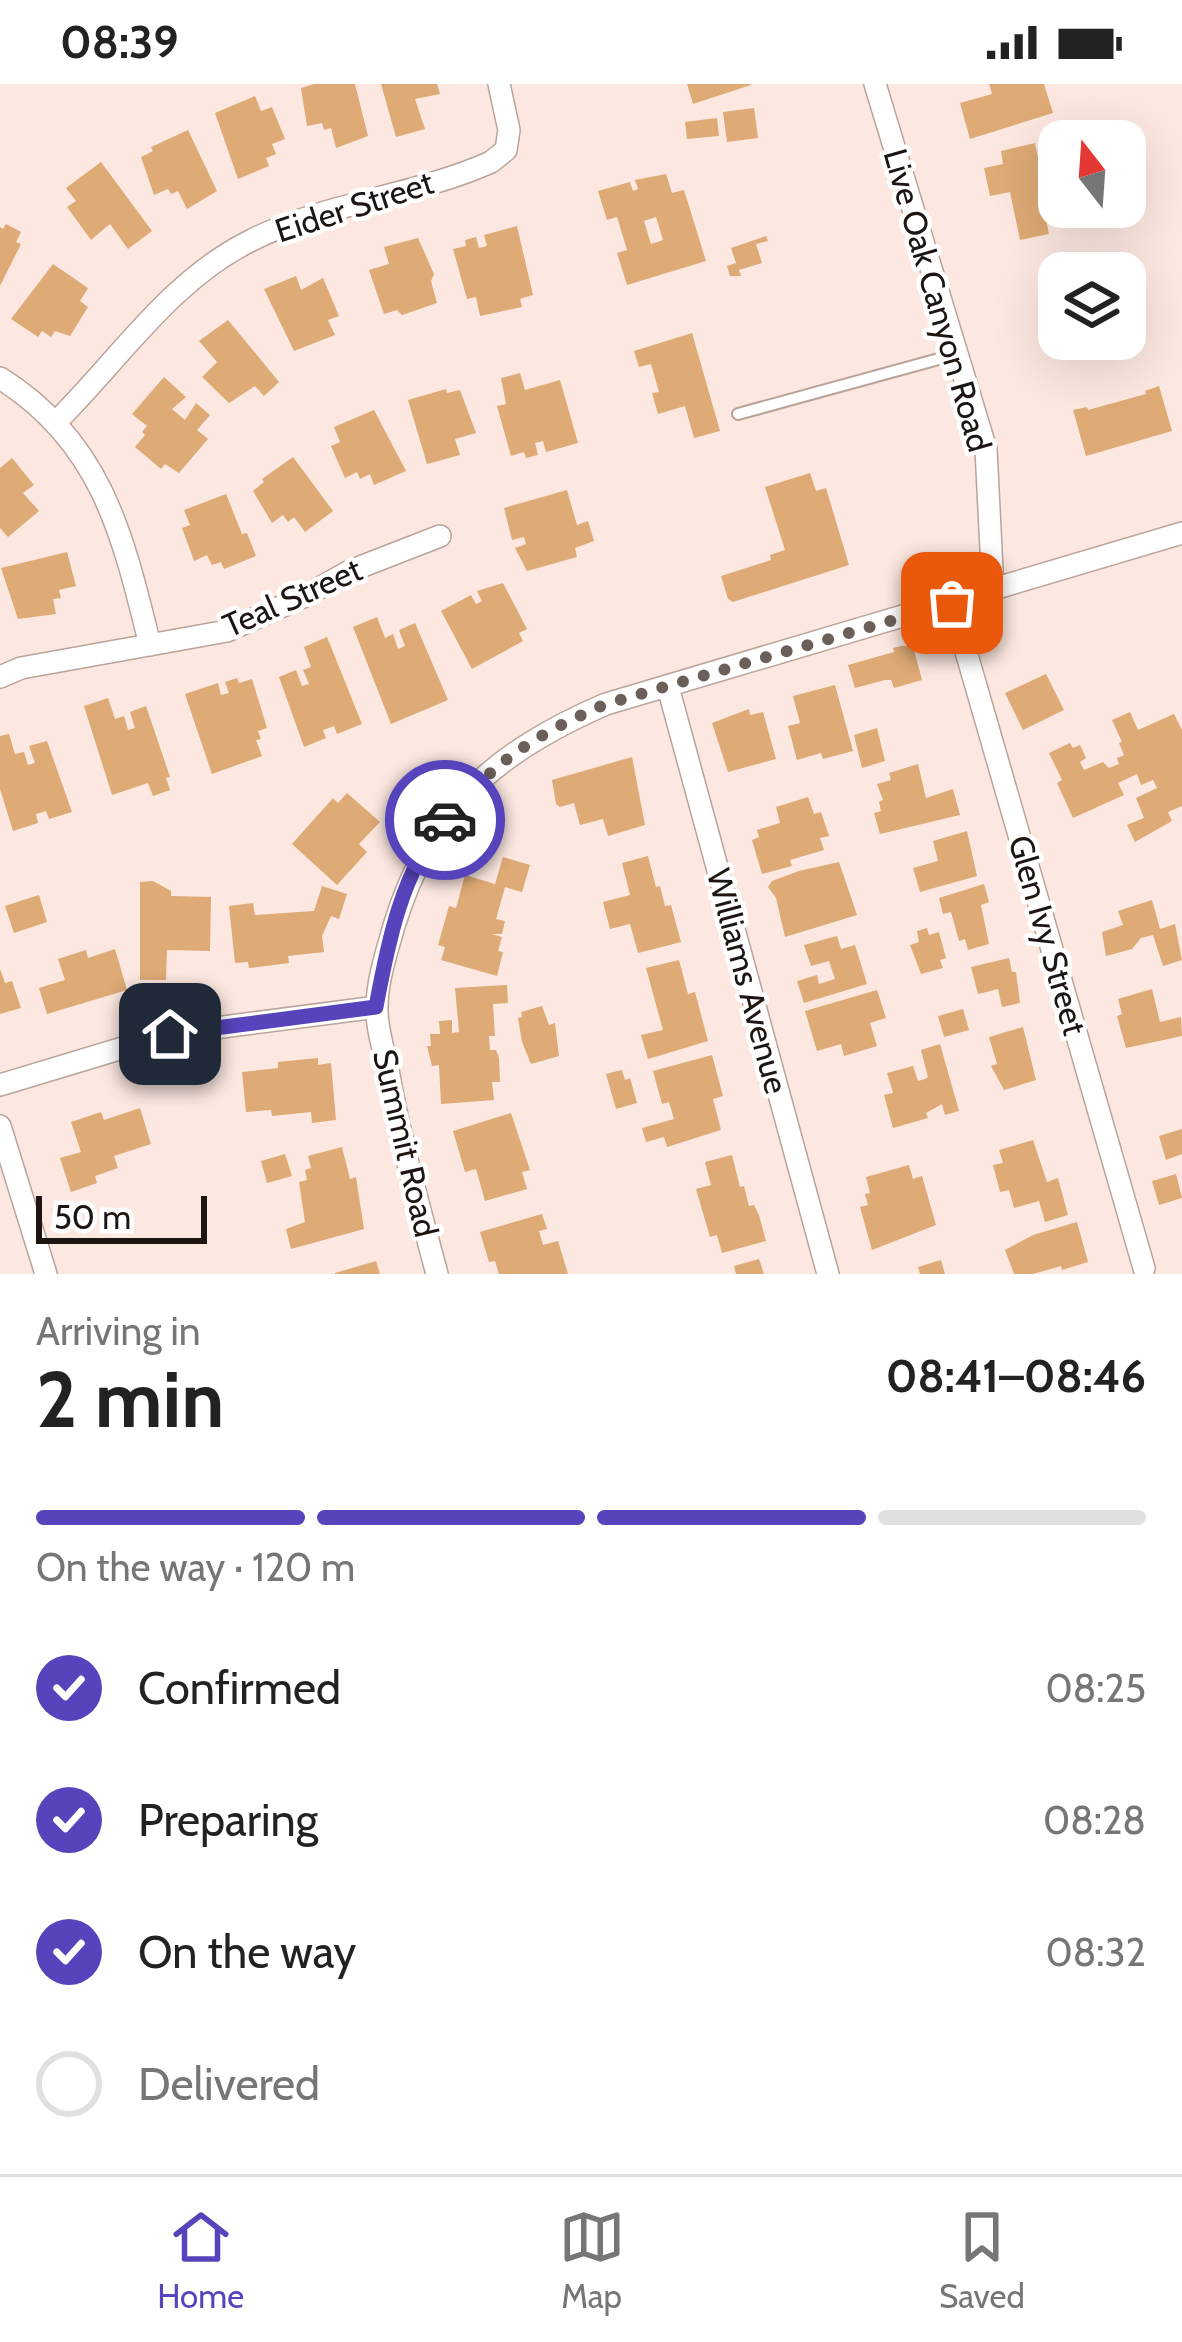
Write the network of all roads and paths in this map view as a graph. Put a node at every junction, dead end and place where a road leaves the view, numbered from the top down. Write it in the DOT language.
graph roads {
  1 [pos="500,84"];
  2 [pos="875,84"];
  3 [pos="957,353"];
  4 [pos="0,378"];
  5 [pos="738,414"];
  6 [pos="55,424"];
  7 [pos="1182,533"];
  8 [pos="440,536"];
  9 [pos="993,590"];
  10 [pos="952,603"];
  11 [pos="150,644"];
  12 [pos="0,677"];
  13 [pos="668,688"];
  14 [pos="376,1007"];
  15 [pos="0,1085"];
  16 [pos="0,1126"];
  17 [pos="1144,1268"];
  18 [pos="46,1274"];
  19 [pos="437,1274"];
  20 [pos="829,1274"];
  1 -- 6 [label="street, Eider Street"];
  2 -- 3 [label="street, Live Oak Canyon Road"];
  3 -- 5 [label="lane"];
  3 -- 9 [label="street, Live Oak Canyon Road"];
  4 -- 6 [label="street"];
  6 -- 11 [label="street"];
  7 -- 9 [label="street, Summit Road"];
  8 -- 11 [label="street, Teal Street"];
  9 -- 10 [label="street, Summit Road"];
  10 -- 13 [label="street, Summit Road"];
  10 -- 17 [label="street, Glen Ivy Street"];
  11 -- 12 [label="street, Teal Street"];
  13 -- 14 [label="street, Summit Road"];
  13 -- 20 [label="street, Williams Avenue"];
  14 -- 15 [label="street"];
  14 -- 19 [label="street, Summit Road"];
  16 -- 18 [label="street"];
}
